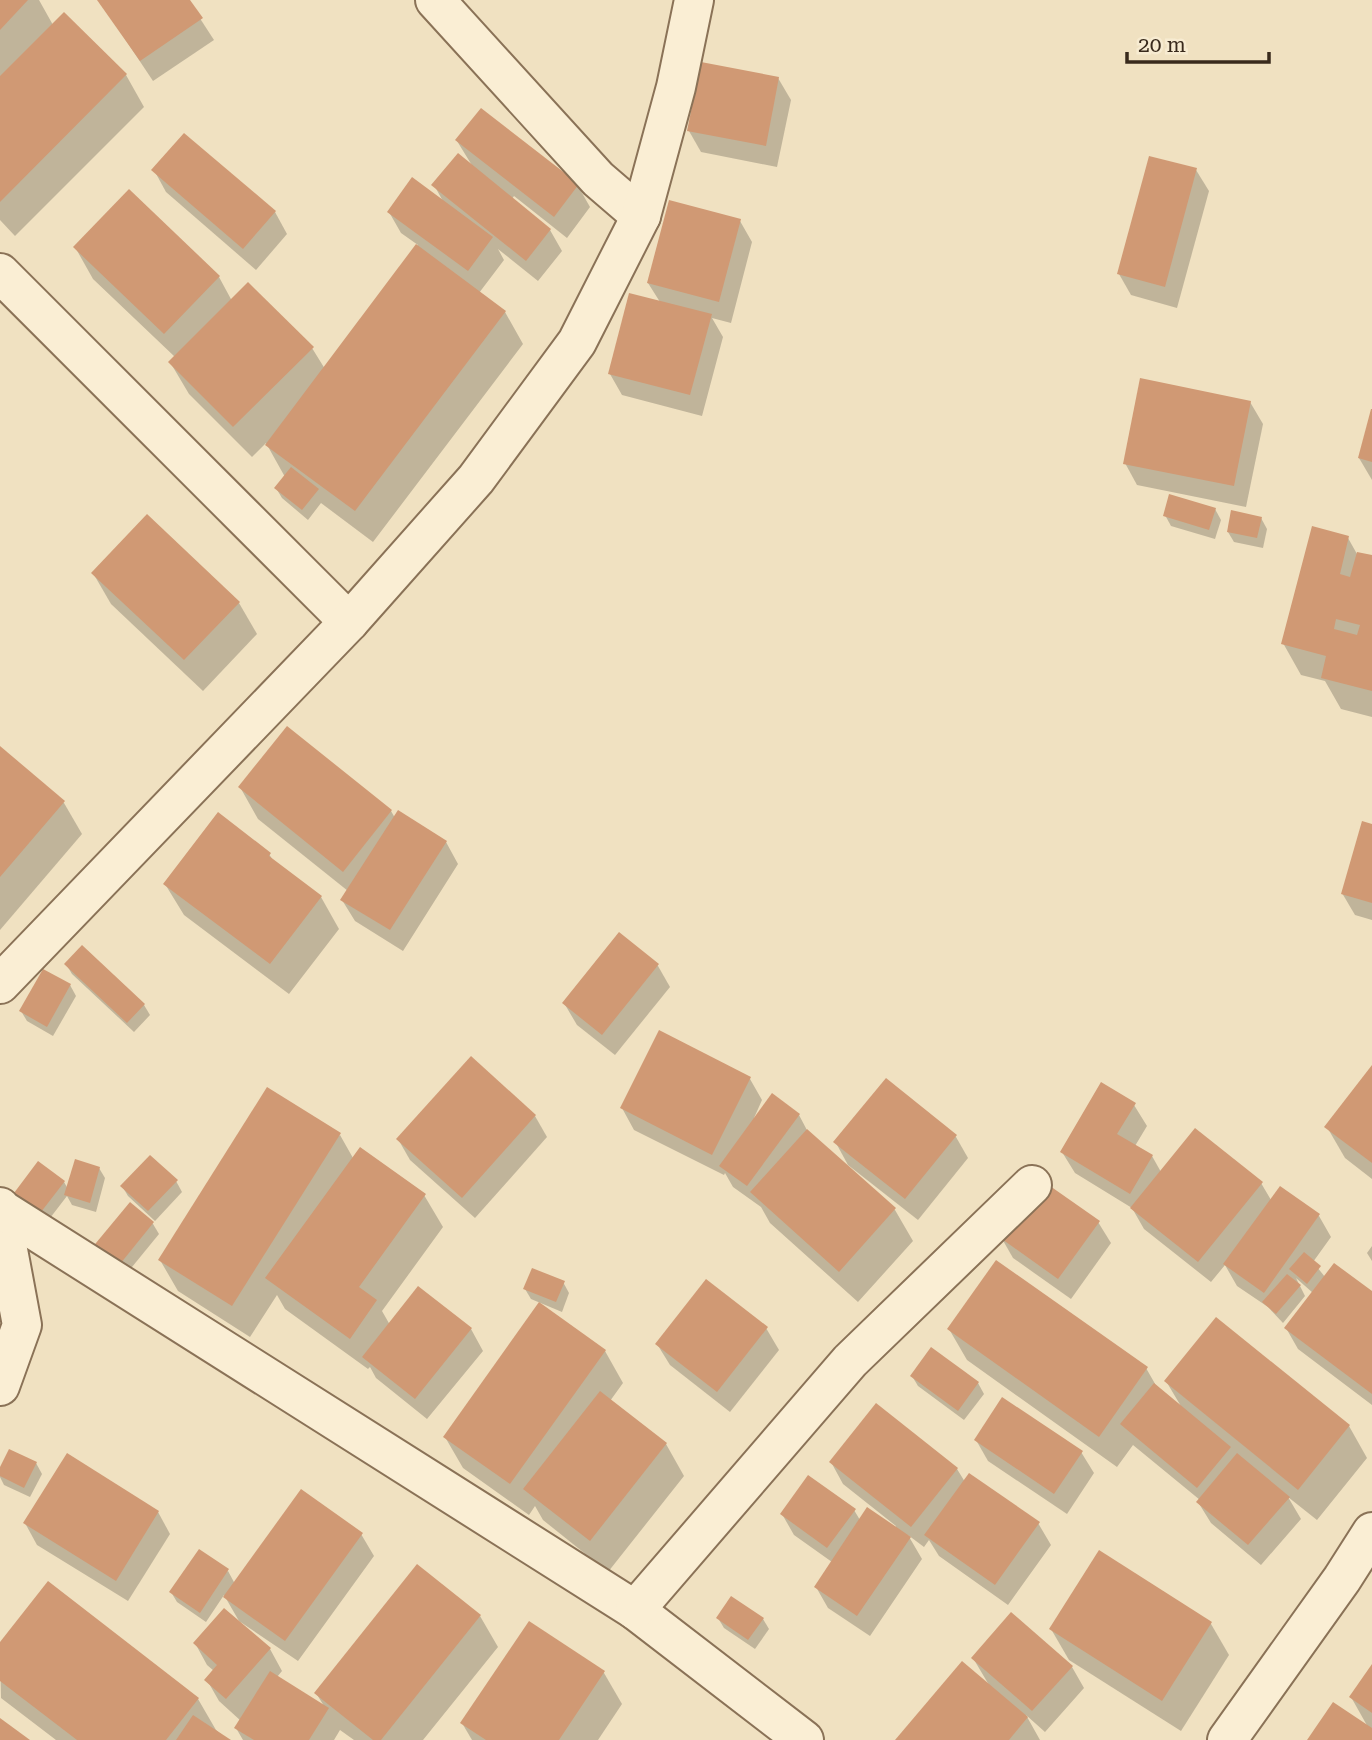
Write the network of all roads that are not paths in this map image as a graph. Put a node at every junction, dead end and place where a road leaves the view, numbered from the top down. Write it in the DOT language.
graph roads {
  1 [pos="435,0"];
  2 [pos="694,0"];
  3 [pos="641,216"];
  4 [pos="0,273"];
  5 [pos="349,622"];
  6 [pos="0,984"];
  7 [pos="1032,1185"];
  8 [pos="0,1208"];
  9 [pos="0,1387"];
  10 [pos="1372,1531"];
  11 [pos="635,1610"];
  12 [pos="804,1740"];
  13 [pos="1227,1740"];
  1 -- 3 [label="street"];
  2 -- 3 [label="street"];
  3 -- 5 [label="street"];
  4 -- 5 [label="street"];
  5 -- 6 [label="street"];
  7 -- 11 [label="street"];
  8 -- 9 [label="street"];
  8 -- 11 [label="street"];
  10 -- 13 [label="street"];
  11 -- 12 [label="street"];
}
